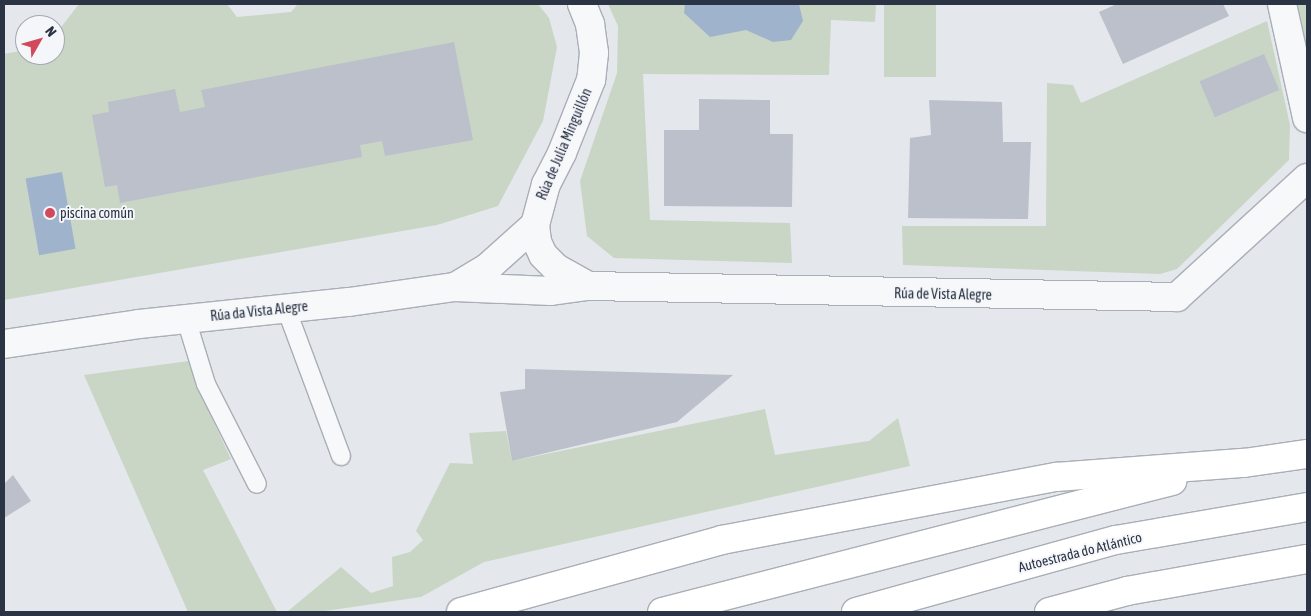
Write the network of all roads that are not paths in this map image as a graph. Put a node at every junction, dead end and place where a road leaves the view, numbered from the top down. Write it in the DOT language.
graph roads {
  1 [pos="582,4"];
  2 [pos="1282,4"];
  3 [pos="1307,118"];
  4 [pos="1307,178"];
  5 [pos="535,225"];
  6 [pos="543,254"];
  7 [pos="588,286"];
  8 [pos="455,287"];
  9 [pos="494,287"];
  10 [pos="286,308"];
  11 [pos="186,319"];
  12 [pos="4,344"];
  13 [pos="1307,454"];
  14 [pos="341,456"];
  15 [pos="1244,463"];
  16 [pos="257,484"];
  17 [pos="1307,507"];
  18 [pos="1307,559"];
  19 [pos="461,612"];
  20 [pos="662,612"];
  21 [pos="856,612"];
  22 [pos="1049,612"];
  1 -- 5 [label="street, Rúa de Julia Minguillón"];
  2 -- 3 [label="street"];
  4 -- 7 [label="street, Rúa de Vista Alegre"];
  5 -- 6 [label="street, Rúa de Julia Minguillón"];
  5 -- 8 [label="street, Rúa da Vista Alegre"];
  6 -- 7 [label="street, Rúa de Vista Alegre"];
  6 -- 9 [label="street, Rúa da Vista Alegre"];
  7 -- 9 [label="street, Rúa da Vista Alegre"];
  8 -- 9 [label="street, Rúa da Vista Alegre"];
  8 -- 10 [label="street, Rúa da Vista Alegre"];
  10 -- 11 [label="street, Rúa da Vista Alegre"];
  10 -- 14 [label="lane"];
  11 -- 12 [label="street, Rúa da Vista Alegre"];
  11 -- 16 [label="lane"];
  13 -- 15 [label="highway"];
  15 -- 19 [label="highway"];
  15 -- 20 [label="highway"];
  17 -- 21 [label="highway, Autoestrada do Atlántico"];
  18 -- 22 [label="highway"];
}
